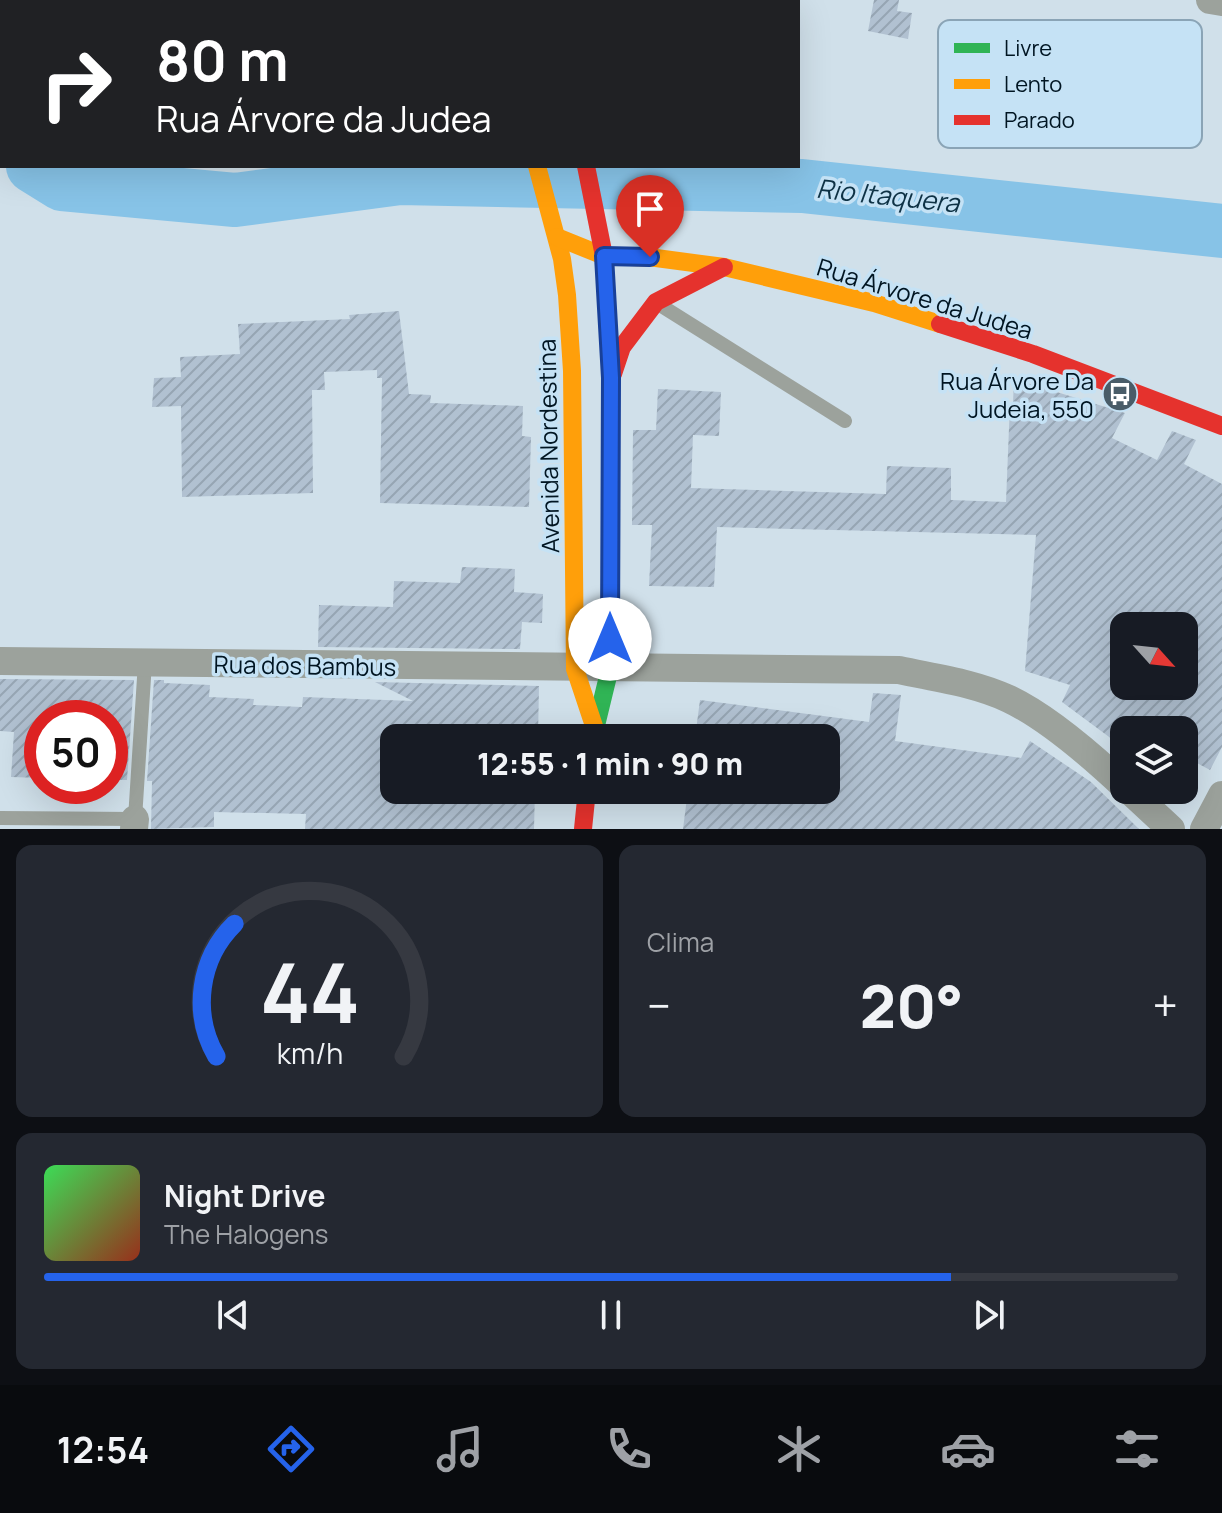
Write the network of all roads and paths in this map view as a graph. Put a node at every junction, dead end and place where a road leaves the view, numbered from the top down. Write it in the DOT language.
graph roads {
  1 [pos="1210,0"];
  2 [pos="1222,2"];
  3 [pos="538,168"];
  4 [pos="586,168"];
  5 [pos="555,230"];
  6 [pos="604,256"];
  7 [pos="724,267"];
  8 [pos="656,302"];
  9 [pos="611,378"];
  10 [pos="845,421"];
  11 [pos="1222,426"];
  12 [pos="0,661"];
  13 [pos="145,662"];
  14 [pos="610,668"];
  15 [pos="575,669"];
  16 [pos="592,724"];
  17 [pos="596,724"];
  18 [pos="1110,773"];
  19 [pos="1222,795"];
  20 [pos="586,804"];
  21 [pos="1144,804"];
  22 [pos="0,818"];
  23 [pos="134,824"];
  24 [pos="583,829"];
  25 [pos="1171,829"];
  26 [pos="1204,829"];
  1 -- 2 [label="street"];
  3 -- 5 [label="main road, Avenida Nordestina"];
  4 -- 6 [label="main road, Avenida Nordestina"];
  5 -- 6 [label="main road, Rua Árvore da Judea"];
  5 -- 15 [label="main road, Avenida Nordestina"];
  6 -- 7 [label="main road, Rua Árvore da Judea"];
  6 -- 9 [label="main road, Avenida Nordestina"];
  7 -- 8 [label="main road"];
  7 -- 11 [label="main road, Rua Árvore da Judea"];
  8 -- 9 [label="main road"];
  8 -- 10 [label="lane"];
  9 -- 14 [label="main road, Avenida Nordestina"];
  12 -- 13 [label="street, Rua dos Bambus"];
  13 -- 15 [label="street, Rua dos Bambus"];
  13 -- 23 [label="lane"];
  14 -- 15 [label="street, Rua dos Bambus"];
  14 -- 17 [label="main road, Avenida Nordestina"];
  14 -- 18 [label="street, Rua dos Bambus"];
  15 -- 16 [label="main road, Avenida Nordestina"];
  19 -- 26 [label="street"];
  20 -- 24 [label="main road"];
  21 -- 25 [label="street"];
  22 -- 23 [label="lane"];
}
